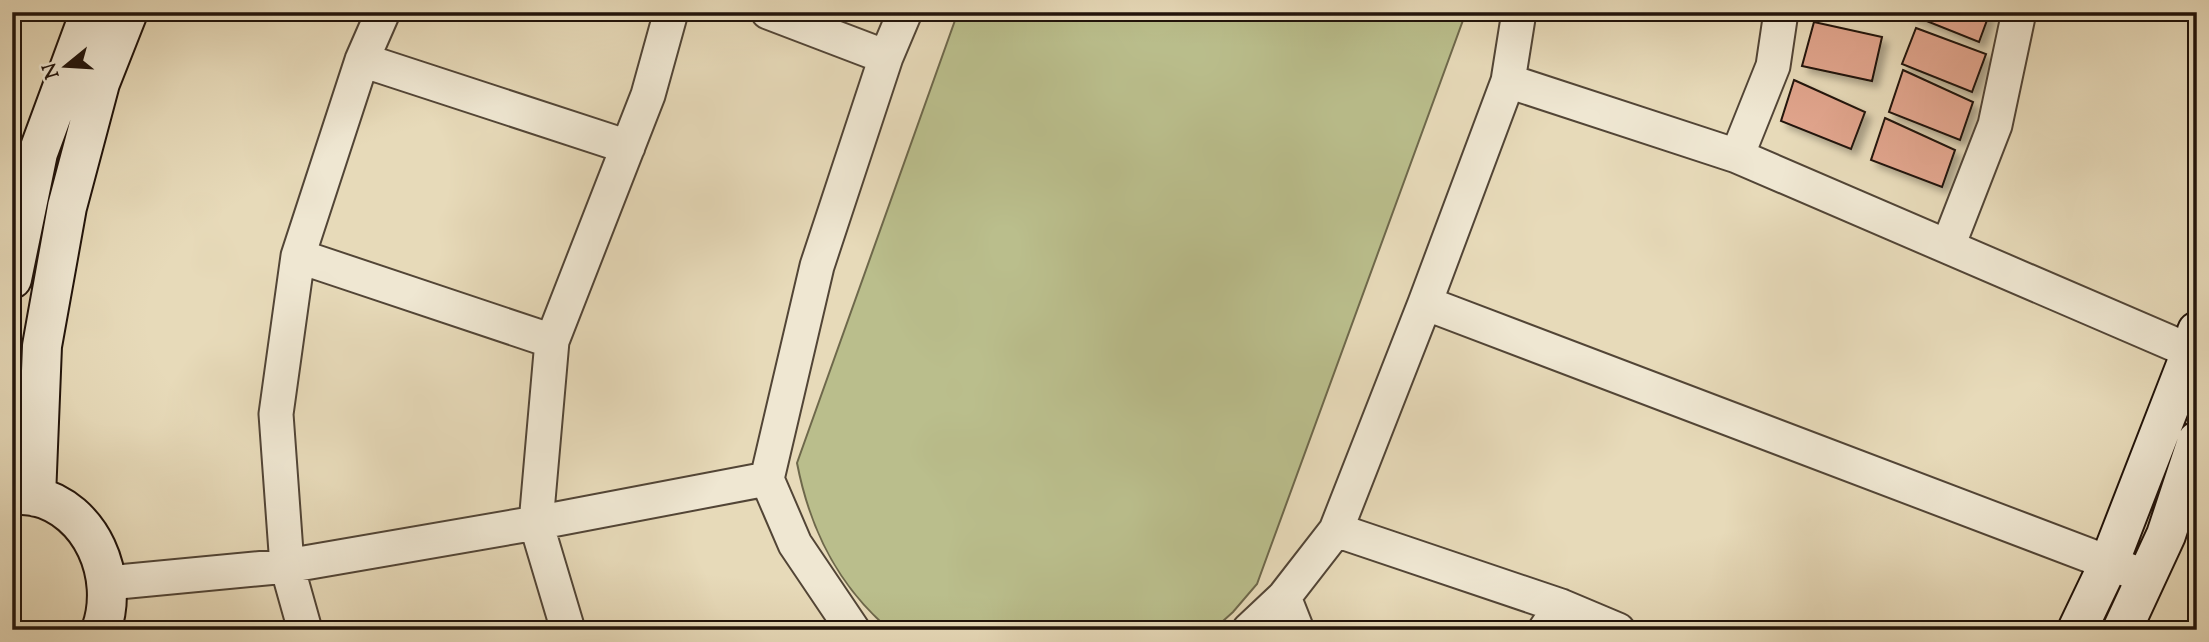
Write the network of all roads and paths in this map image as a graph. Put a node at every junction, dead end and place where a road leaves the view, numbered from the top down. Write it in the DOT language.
graph roads {
  1 [pos="90,12"];
  2 [pos="128,12"];
  3 [pos="383,12"];
  4 [pos="671,12"];
  5 [pos="768,12"];
  6 [pos="905,12"];
  7 [pos="1519,12"];
  8 [pos="1781,12"];
  9 [pos="2019,12"];
  10 [pos="886,57"];
  11 [pos="362,60"];
  12 [pos="1508,81"];
  13 [pos="628,147"];
  14 [pos="1737,156"];
  15 [pos="1948,246"];
  16 [pos="298,256"];
  17 [pos="12,279"];
  18 [pos="1425,303"];
  19 [pos="552,341"];
  20 [pos="2195,346"];
  21 [pos="2197,441"];
  22 [pos="767,479"];
  23 [pos="24,495"];
  24 [pos="536,523"];
  25 [pos="1336,530"];
  26 [pos="2109,563"];
  27 [pos="287,566"];
  28 [pos="2145,577"];
  29 [pos="108,583"];
  30 [pos="1284,597"];
  31 [pos="1553,618"];
  32 [pos="101,630"];
  33 [pos="305,630"];
  34 [pos="568,630"];
  35 [pos="853,630"];
  36 [pos="1249,630"];
  37 [pos="1297,630"];
  38 [pos="1618,630"];
  39 [pos="2077,630"];
  40 [pos="2122,630"];
  1 -- 17 [label="street"];
  2 -- 23 [label="street"];
  3 -- 11 [label="street"];
  4 -- 13 [label="street"];
  5 -- 10 [label="street"];
  6 -- 10 [label="street"];
  7 -- 12 [label="street"];
  8 -- 14 [label="street"];
  9 -- 15 [label="street"];
  10 -- 22 [label="street"];
  11 -- 13 [label="street"];
  11 -- 16 [label="street"];
  12 -- 14 [label="street"];
  12 -- 18 [label="street"];
  13 -- 19 [label="street"];
  14 -- 15 [label="street"];
  15 -- 20 [label="street"];
  16 -- 19 [label="street"];
  16 -- 27 [label="street"];
  18 -- 25 [label="street"];
  18 -- 26 [label="street"];
  19 -- 24 [label="street"];
  20 -- 26 [label="street"];
  21 -- 28 [label="street"];
  22 -- 24 [label="street"];
  22 -- 35 [label="street"];
  23 -- 29 [label="street"];
  24 -- 27 [label="street"];
  24 -- 34 [label="street"];
  25 -- 30 [label="street"];
  25 -- 31 [label="street"];
  26 -- 28 [label="street"];
  26 -- 39 [label="street"];
  27 -- 29 [label="street"];
  27 -- 33 [label="street"];
  28 -- 40 [label="street"];
  29 -- 32 [label="street"];
  30 -- 36 [label="street"];
  30 -- 37 [label="street"];
  31 -- 38 [label="street"];
}
